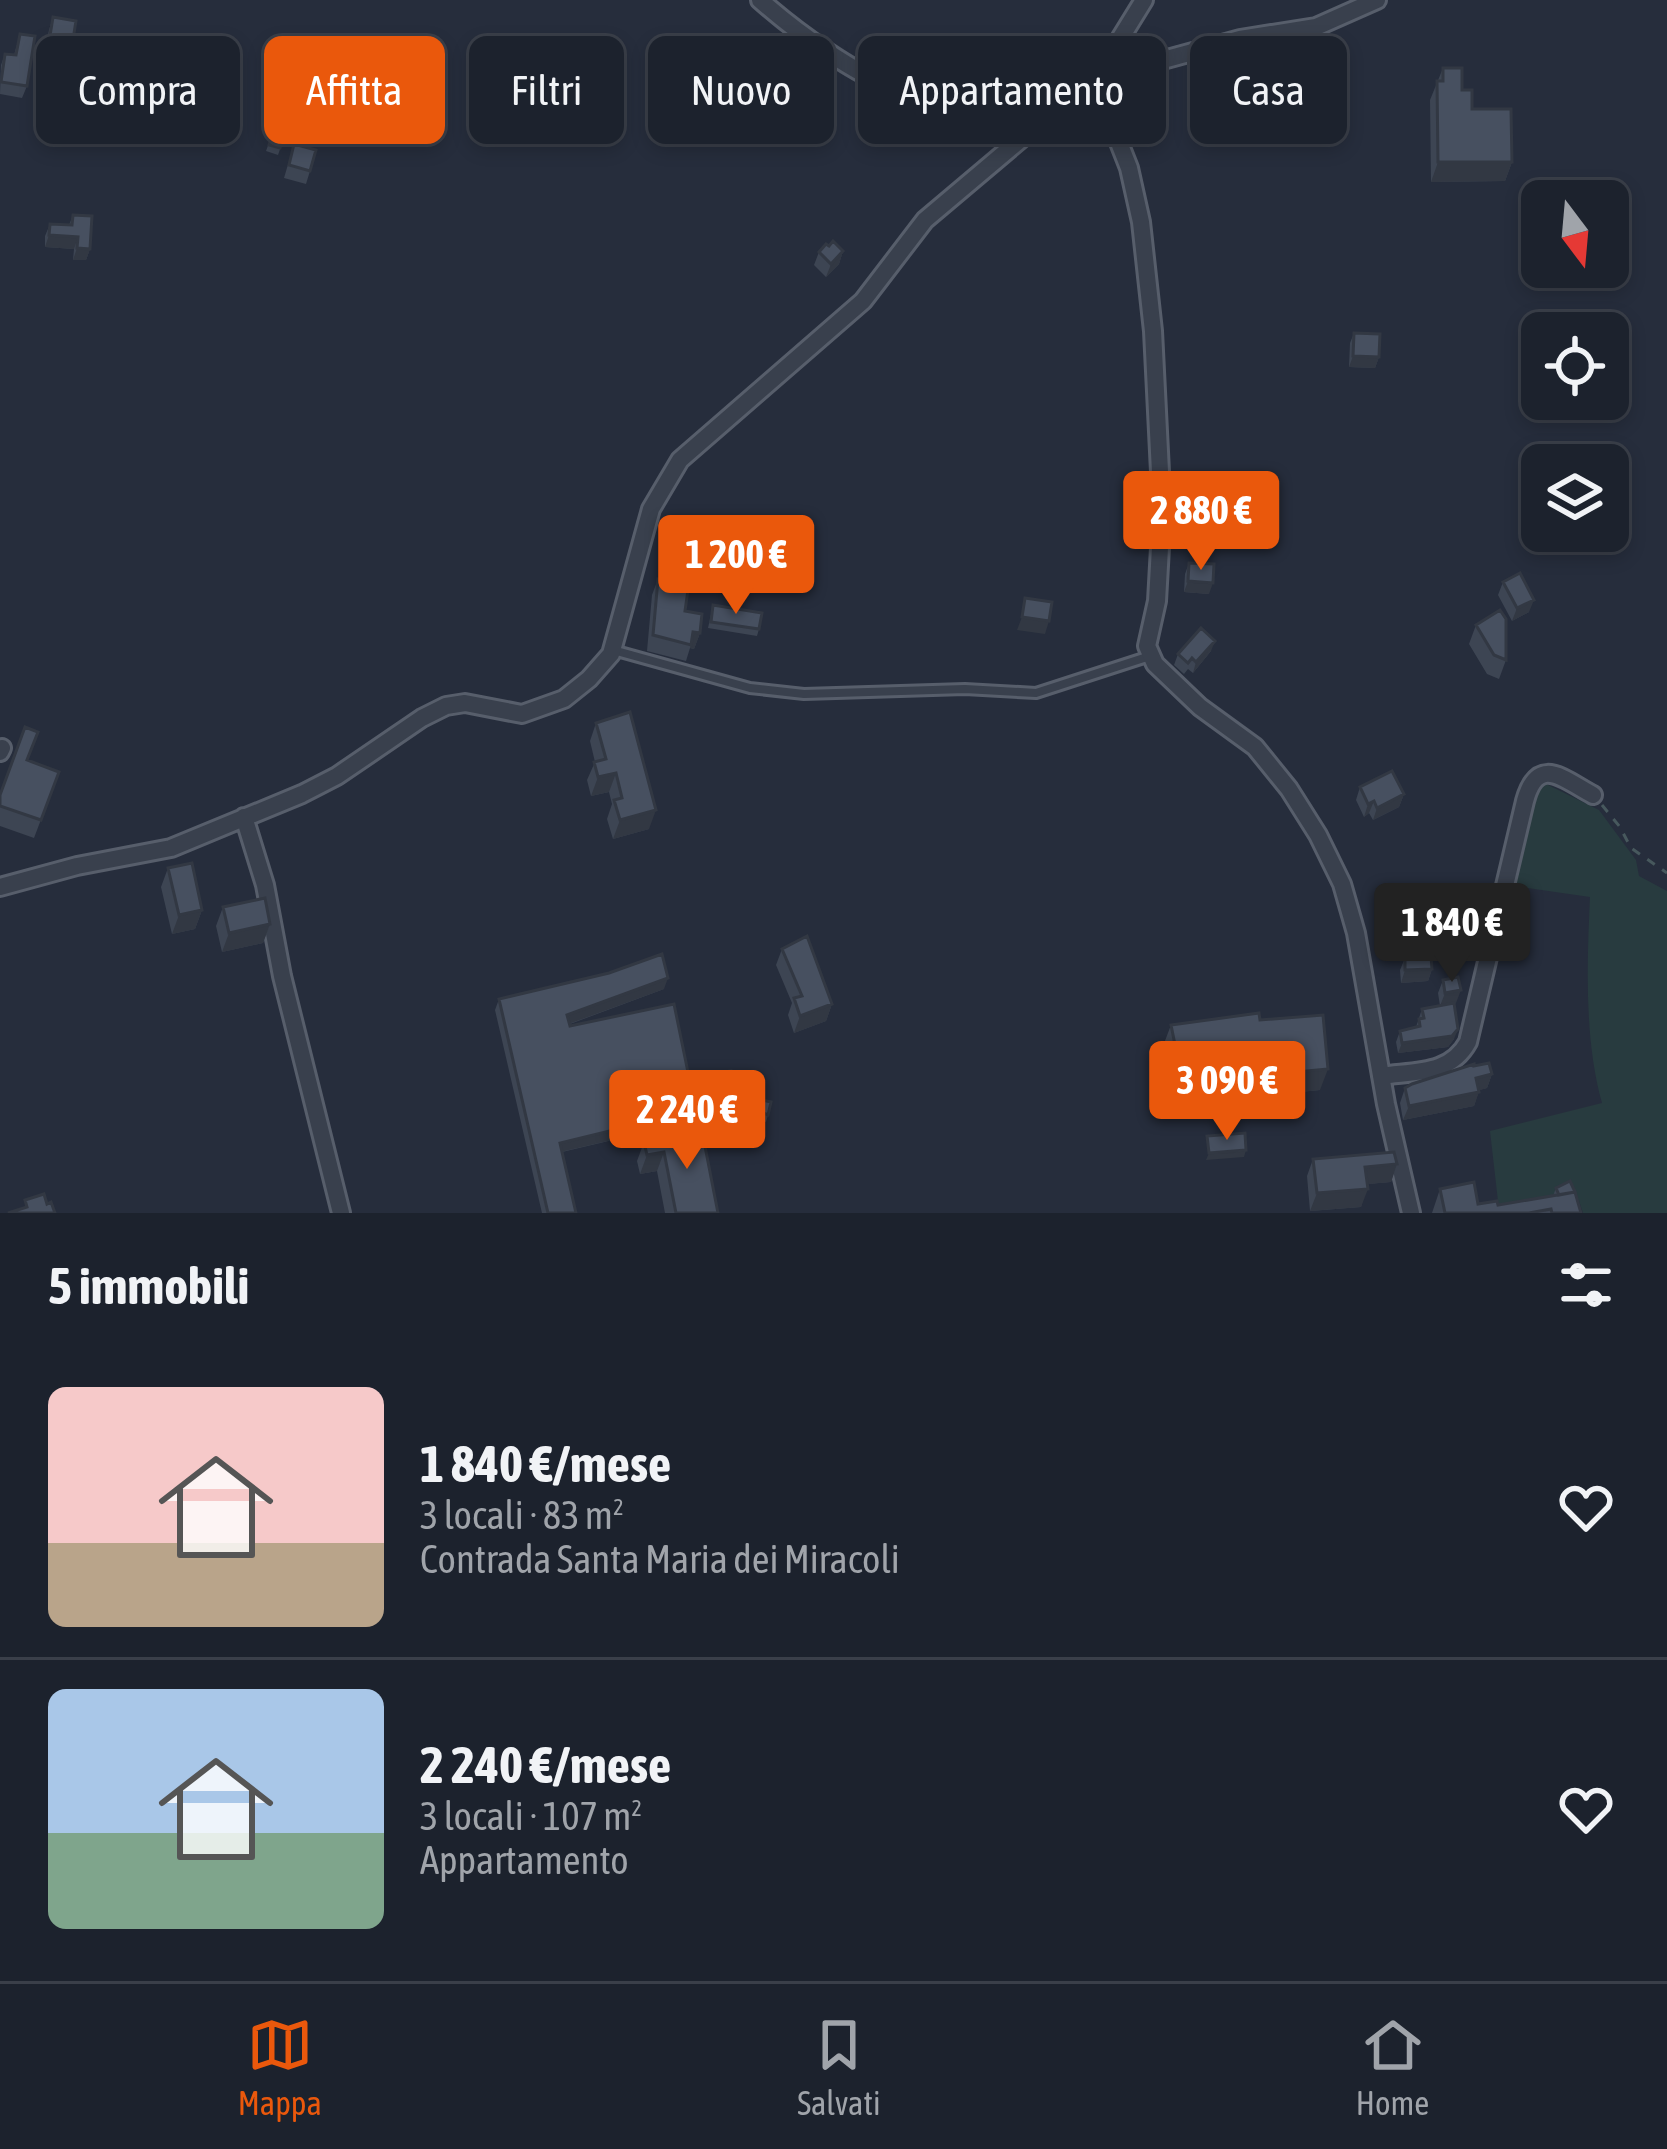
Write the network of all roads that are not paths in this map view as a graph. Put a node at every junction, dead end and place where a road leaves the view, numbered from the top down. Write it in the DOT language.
graph roads {
  1 [pos="760,0"];
  2 [pos="1144,0"];
  3 [pos="1377,0"];
  4 [pos="1121,36"];
  5 [pos="1166,59"];
  6 [pos="858,71"];
  7 [pos="1015,144"];
  8 [pos="1120,144"];
  9 [pos="612,650"];
  10 [pos="1152,656"];
  11 [pos="1592,795"];
  12 [pos="244,818"];
  13 [pos="0,887"];
  14 [pos="1381,1076"];
  15 [pos="341,1213"];
  16 [pos="1411,1213"];
  1 -- 6 [label="street"];
  2 -- 4 [label="street"];
  3 -- 5 [label="street"];
  7 -- 9 [label="street"];
  8 -- 10 [label="street"];
  9 -- 10 [label="lane"];
  9 -- 12 [label="street"];
  10 -- 14 [label="street"];
  11 -- 14 [label="street"];
  12 -- 13 [label="street"];
  12 -- 15 [label="street"];
  14 -- 16 [label="street"];
}
